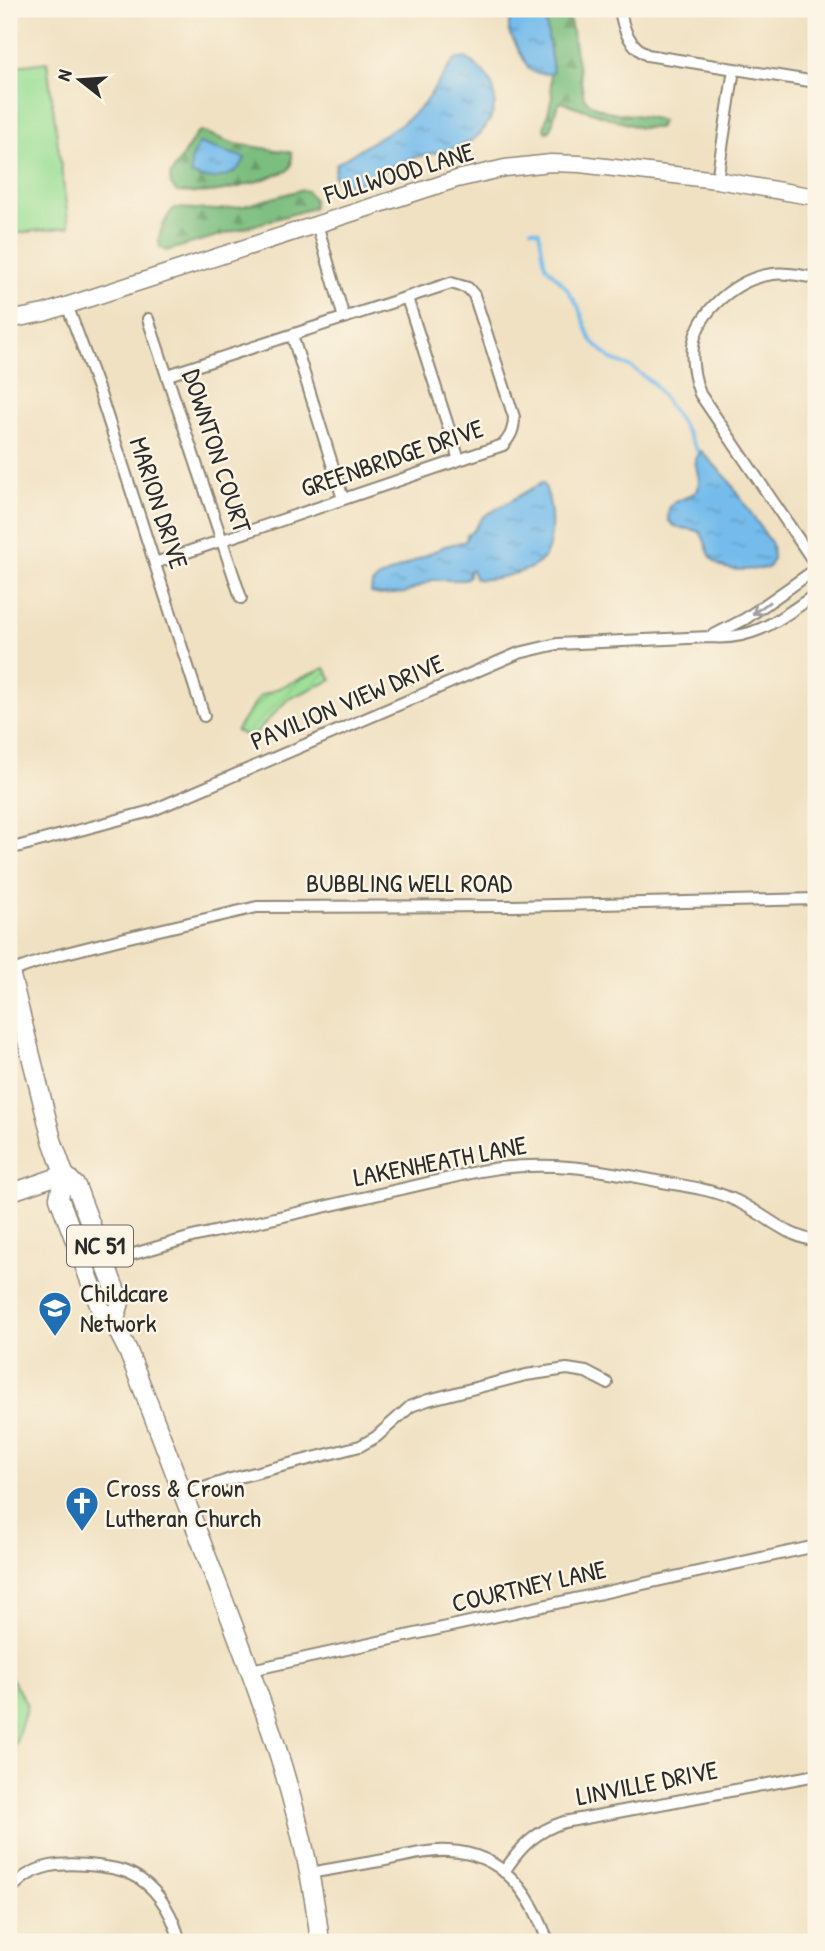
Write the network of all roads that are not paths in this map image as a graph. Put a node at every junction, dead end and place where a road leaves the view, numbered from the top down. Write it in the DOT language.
graph roads {
  1 [pos="620,9"];
  2 [pos="734,69"];
  3 [pos="816,82"];
  4 [pos="716,180"];
  5 [pos="816,197"];
  6 [pos="317,224"];
  7 [pos="816,278"];
  8 [pos="407,298"];
  9 [pos="67,306"];
  10 [pos="344,318"];
  11 [pos="9,320"];
  12 [pos="148,320"];
  13 [pos="292,335"];
  14 [pos="167,375"];
  15 [pos="459,460"];
  16 [pos="343,499"];
  17 [pos="222,539"];
  18 [pos="155,563"];
  19 [pos="816,567"];
  20 [pos="816,594"];
  21 [pos="241,598"];
  22 [pos="710,637"];
  23 [pos="204,716"];
  24 [pos="9,849"];
  25 [pos="816,899"];
  26 [pos="9,970"];
  27 [pos="64,1174"];
  28 [pos="9,1193"];
  29 [pos="816,1241"];
  30 [pos="106,1262"];
  31 [pos="114,1323"];
  32 [pos="607,1383"];
  33 [pos="183,1495"];
  34 [pos="816,1546"];
  35 [pos="251,1670"];
  36 [pos="816,1774"];
  37 [pos="504,1872"];
  38 [pos="310,1873"];
  39 [pos="9,1892"];
  40 [pos="180,1942"];
  41 [pos="320,1942"];
  42 [pos="548,1942"];
  1 -- 2 [label="street"];
  2 -- 3 [label="street"];
  2 -- 4 [label="street"];
  4 -- 5 [label="street, FULLWOOD LANE"];
  4 -- 6 [label="street, FULLWOOD LANE"];
  6 -- 9 [label="street, FULLWOOD LANE"];
  6 -- 10 [label="street"];
  7 -- 19 [label="street, PAVILION VIEW DRIVE"];
  8 -- 10 [label="street, GREENBRIDGE DRIVE"];
  8 -- 15 [label="street"];
  8 -- 15 [label="street, GREENBRIDGE DRIVE"];
  9 -- 11 [label="street, FULLWOOD LANE"];
  9 -- 18 [label="street, MARION DRIVE"];
  10 -- 13 [label="street, GREENBRIDGE DRIVE"];
  12 -- 14 [label="street, DOWNTON COURT"];
  13 -- 14 [label="street, GREENBRIDGE DRIVE"];
  13 -- 16 [label="street"];
  14 -- 17 [label="street, DOWNTON COURT"];
  15 -- 16 [label="street, GREENBRIDGE DRIVE"];
  16 -- 17 [label="street, GREENBRIDGE DRIVE"];
  17 -- 18 [label="street, GREENBRIDGE DRIVE"];
  17 -- 21 [label="street, DOWNTON COURT"];
  18 -- 23 [label="street, MARION DRIVE"];
  19 -- 22 [label="street, PAVILION VIEW DRIVE, one-way"];
  20 -- 22 [label="street, PAVILION VIEW DRIVE"];
  22 -- 24 [label="street, PAVILION VIEW DRIVE"];
  25 -- 26 [label="street, BUBBLING WELL ROAD"];
  26 -- 27 [label="main road, NC 51"];
  27 -- 28 [label="street"];
  27 -- 30 [label="main road, NC 51"];
  27 -- 31 [label="main road, NC 51"];
  29 -- 30 [label="street, LAKENHEATH LANE"];
  30 -- 31 [label="main road, NC 51"];
  31 -- 33 [label="main road, NC 51"];
  32 -- 33 [label="street"];
  33 -- 35 [label="main road, NC 51"];
  34 -- 35 [label="street, COURTNEY LANE"];
  35 -- 38 [label="main road, NC 51"];
  36 -- 37 [label="street, LINVILLE DRIVE"];
  37 -- 38 [label="street"];
  37 -- 42 [label="street"];
  38 -- 41 [label="main road, NC 51"];
  39 -- 40 [label="street"];
}
